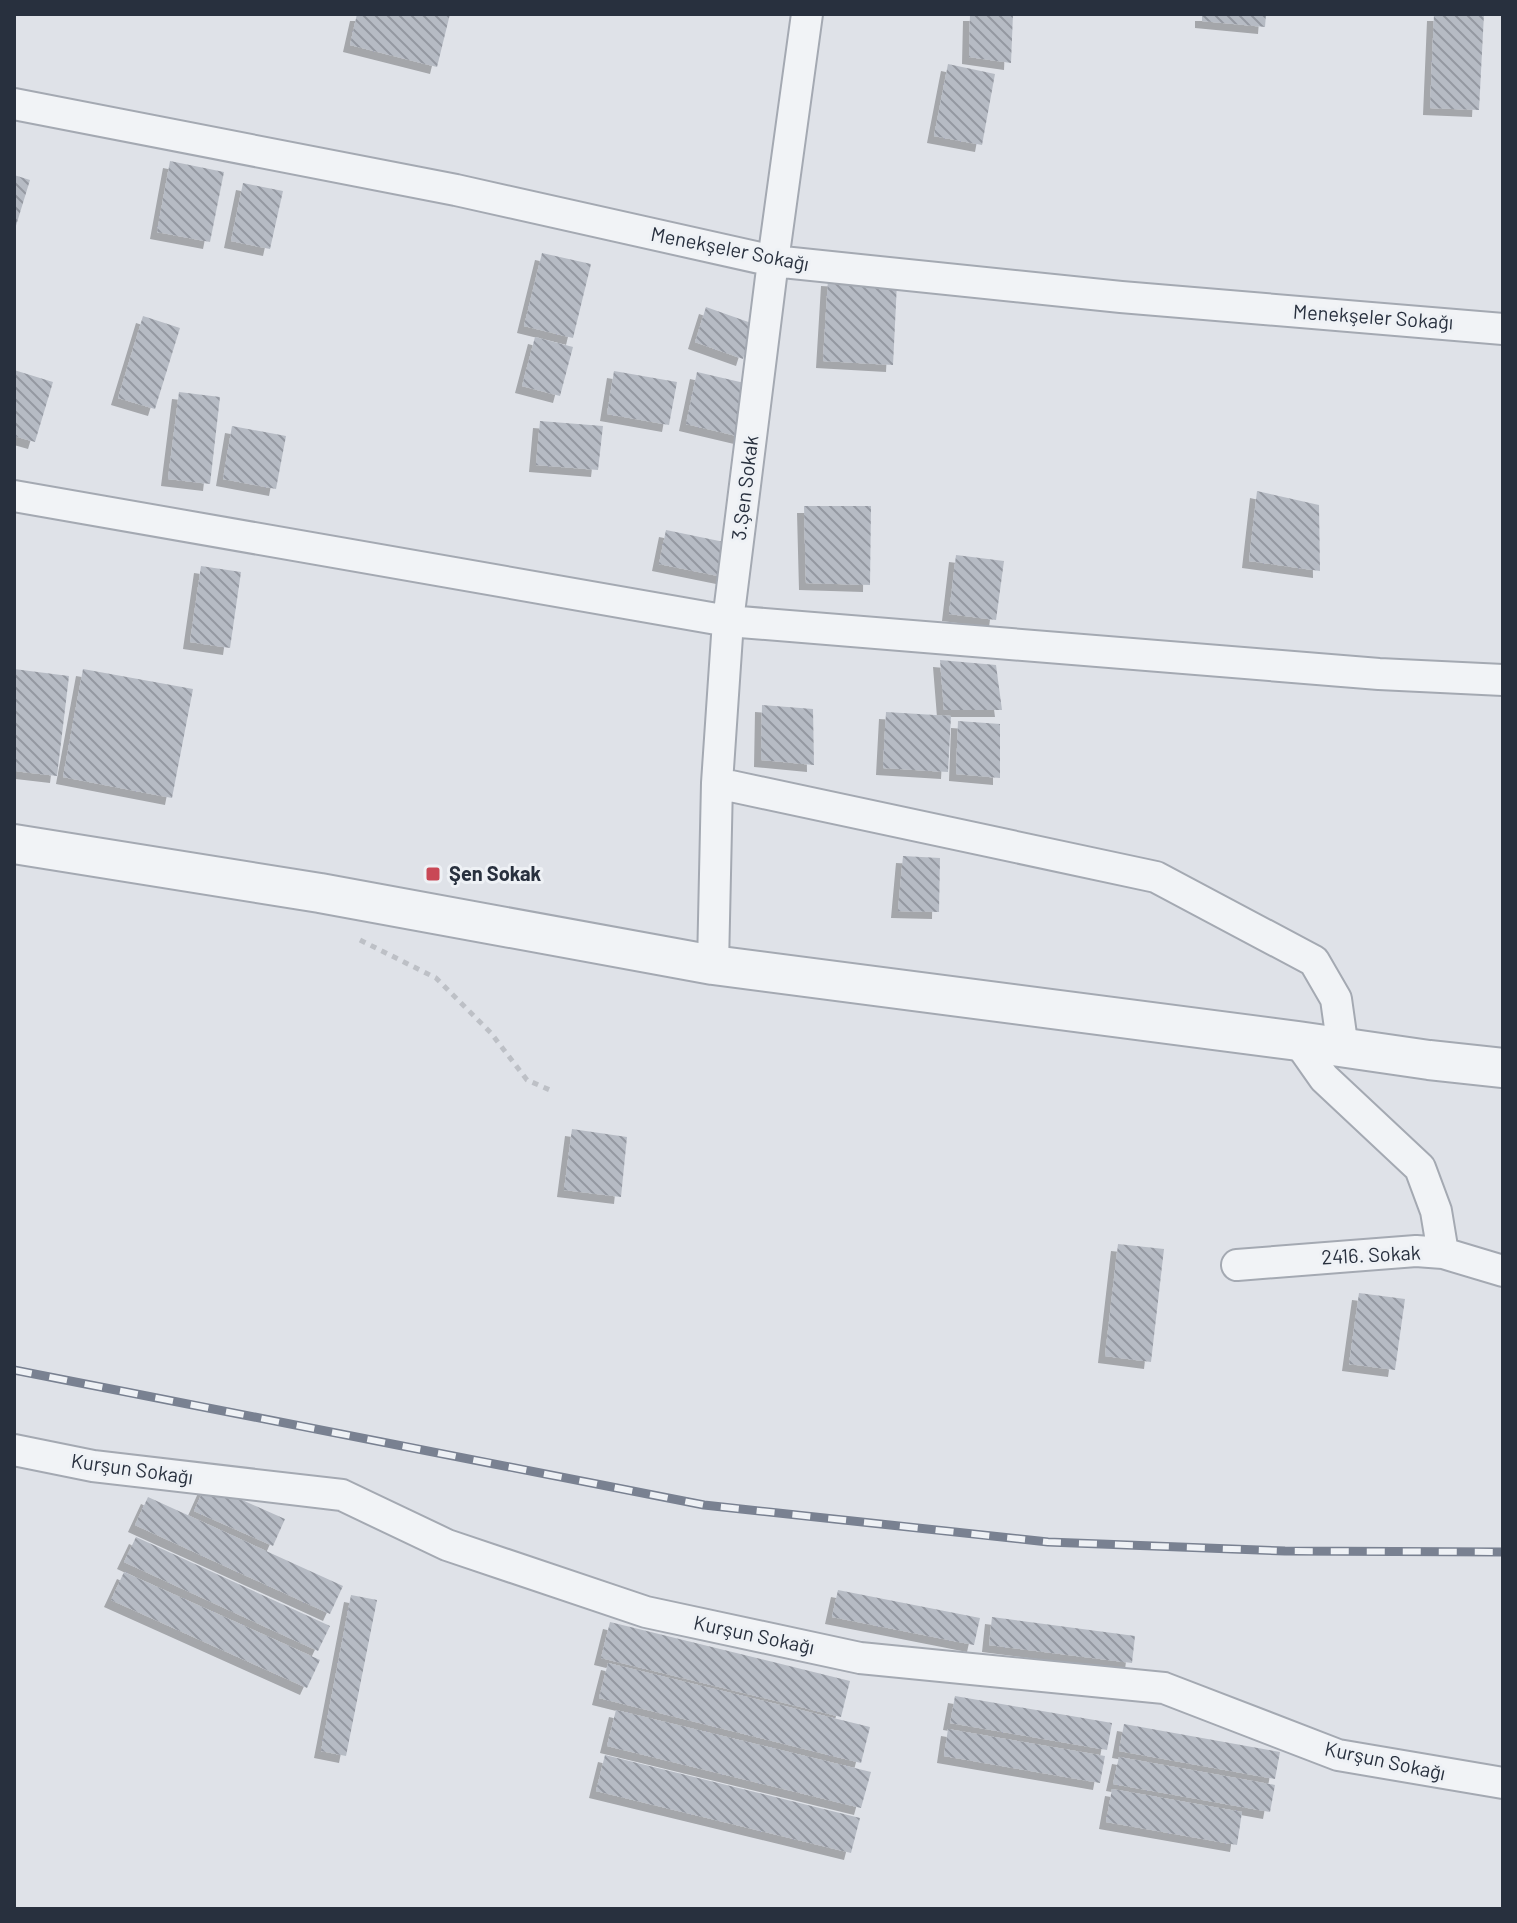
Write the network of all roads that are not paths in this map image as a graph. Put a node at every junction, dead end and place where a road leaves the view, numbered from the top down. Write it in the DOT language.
graph roads {
  1 [pos="807,14"];
  2 [pos="14,104"];
  3 [pos="773,261"];
  4 [pos="1503,329"];
  5 [pos="14,496"];
  6 [pos="728,621"];
  7 [pos="1503,680"];
  8 [pos="717,783"];
  9 [pos="14,844"];
  10 [pos="713,965"];
  11 [pos="1298,1041"];
  12 [pos="1343,1049"];
  13 [pos="1503,1068"];
  14 [pos="1443,1253"];
  15 [pos="1237,1265"];
  16 [pos="1503,1271"];
  17 [pos="14,1450"];
  18 [pos="1503,1783"];
  1 -- 3 [label="street, 3.Şen Sokak"];
  2 -- 3 [label="street, Menekşeler Sokağı"];
  3 -- 4 [label="street, Menekşeler Sokağı"];
  3 -- 6 [label="street, 3.Şen Sokak"];
  5 -- 6 [label="street"];
  6 -- 7 [label="street"];
  6 -- 8 [label="street, 3.Şen Sokak"];
  8 -- 10 [label="street, 3.Şen Sokak"];
  8 -- 12 [label="street"];
  9 -- 10 [label="street"];
  10 -- 11 [label="street"];
  11 -- 12 [label="street"];
  11 -- 14 [label="street"];
  12 -- 13 [label="street"];
  14 -- 15 [label="street, 2416. Sokak"];
  14 -- 16 [label="street, 2416. Sokak"];
  17 -- 18 [label="street, Kurşun Sokağı"];
}
